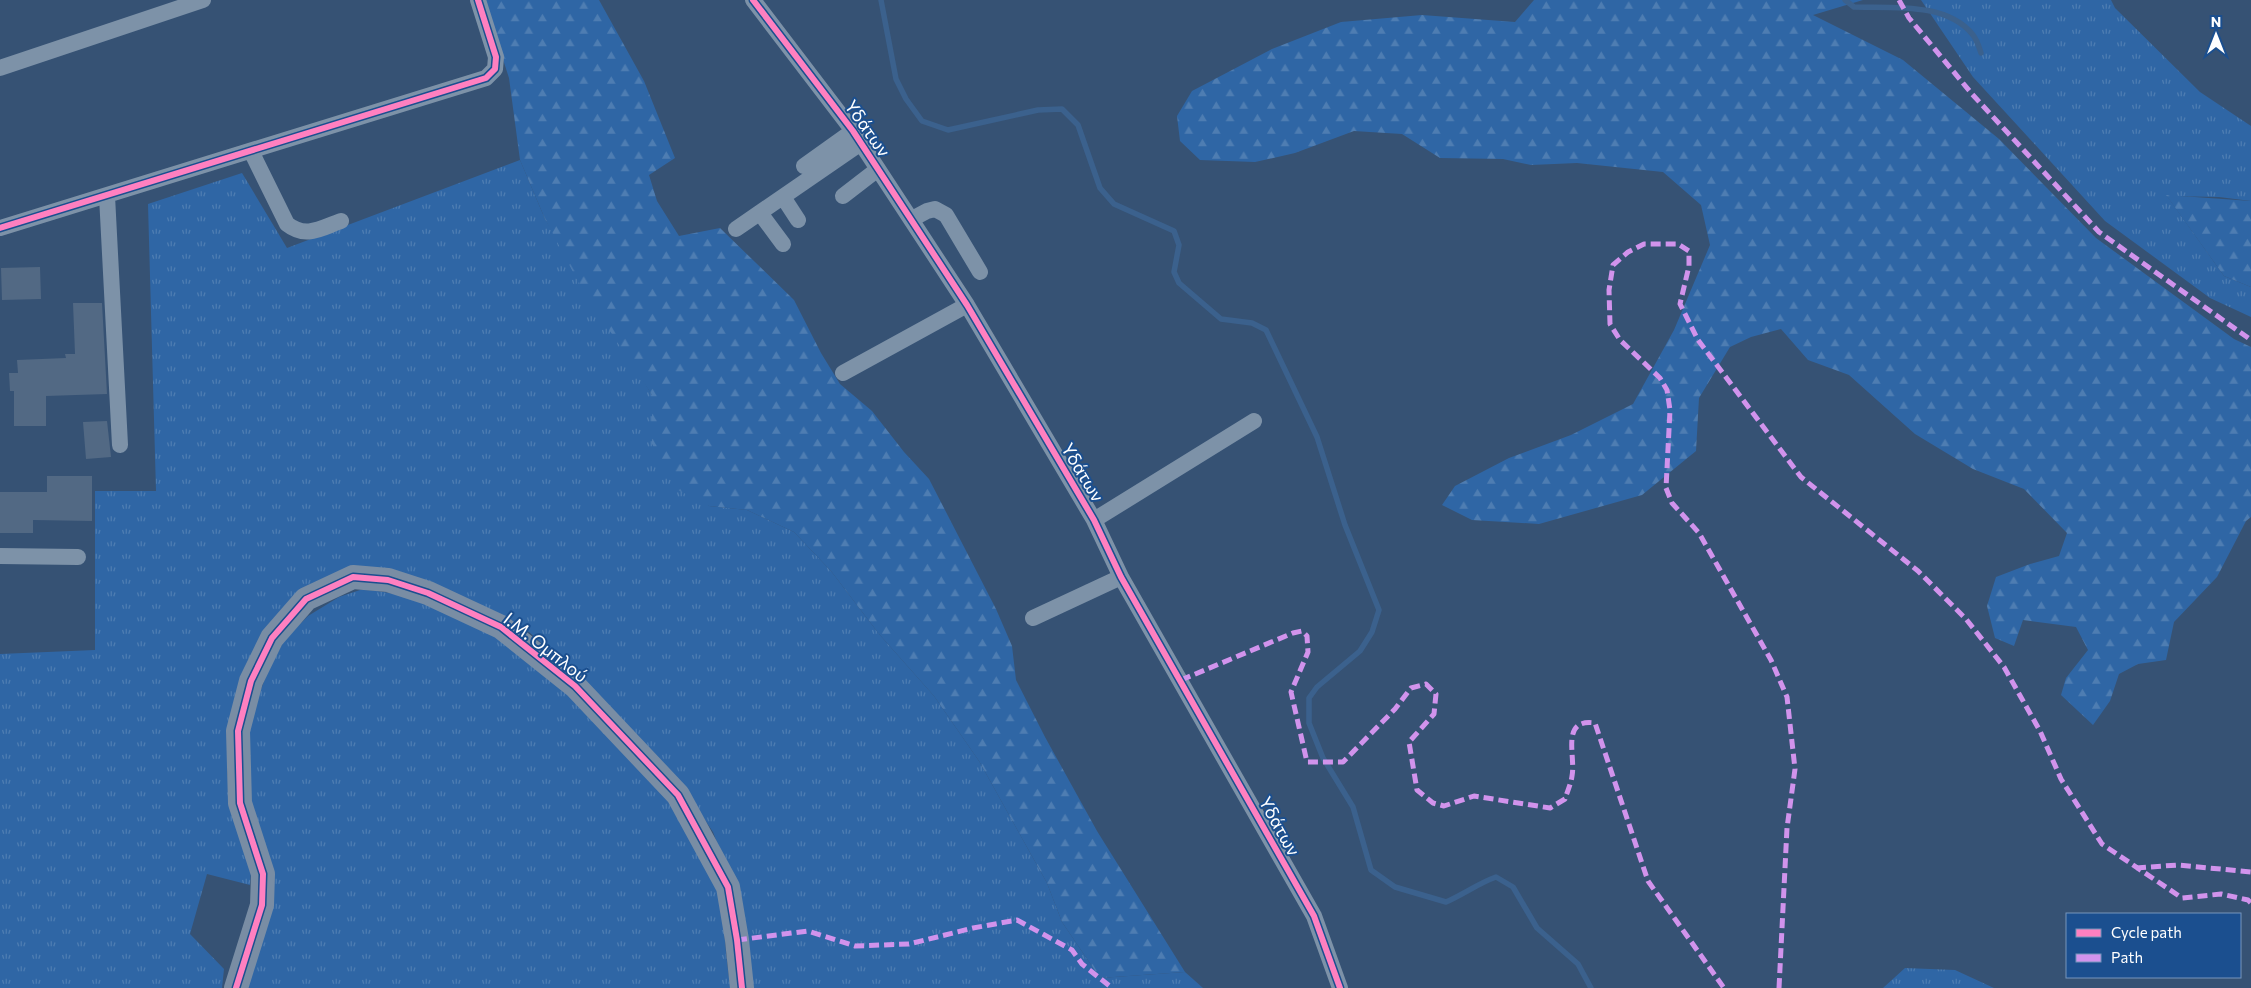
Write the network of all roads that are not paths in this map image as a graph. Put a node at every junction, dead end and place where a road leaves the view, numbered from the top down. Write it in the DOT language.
graph roads {
  1 [pos="203,0"];
  2 [pos="478,0"];
  3 [pos="753,0"];
  4 [pos="0,68"];
  5 [pos="857,137"];
  6 [pos="251,151"];
  7 [pos="804,166"];
  8 [pos="878,169"];
  9 [pos="107,196"];
  10 [pos="842,196"];
  11 [pos="783,197"];
  12 [pos="760,213"];
  13 [pos="912,219"];
  14 [pos="798,220"];
  15 [pos="341,221"];
  16 [pos="0,228"];
  17 [pos="736,229"];
  18 [pos="782,244"];
  19 [pos="980,272"];
  20 [pos="967,305"];
  21 [pos="843,374"];
  22 [pos="1254,421"];
  23 [pos="120,445"];
  24 [pos="1094,520"];
  25 [pos="0,556"];
  26 [pos="78,557"];
  27 [pos="1121,577"];
  28 [pos="1033,618"];
  29 [pos="236,988"];
  30 [pos="742,988"];
  31 [pos="1340,988"];
  1 -- 4 [label="street"];
  2 -- 6 [label="street"];
  3 -- 5 [label="street, Υδάτων"];
  5 -- 7 [label="street"];
  5 -- 8 [label="street, Υδάτων"];
  5 -- 11 [label="street"];
  6 -- 9 [label="street"];
  6 -- 15 [label="street"];
  8 -- 10 [label="street"];
  8 -- 13 [label="street, Υδάτων"];
  9 -- 16 [label="street"];
  9 -- 23 [label="street"];
  11 -- 12 [label="street"];
  11 -- 14 [label="street"];
  12 -- 17 [label="street"];
  12 -- 18 [label="street"];
  13 -- 19 [label="street"];
  13 -- 20 [label="street, Υδάτων"];
  20 -- 21 [label="street"];
  20 -- 24 [label="street, Υδάτων"];
  22 -- 24 [label="street"];
  24 -- 27 [label="street, Υδάτων"];
  25 -- 26 [label="street"];
  27 -- 28 [label="street"];
  27 -- 31 [label="street, Υδάτων"];
  29 -- 30 [label="street, Ι.Μ. Ομπλού"];
}
